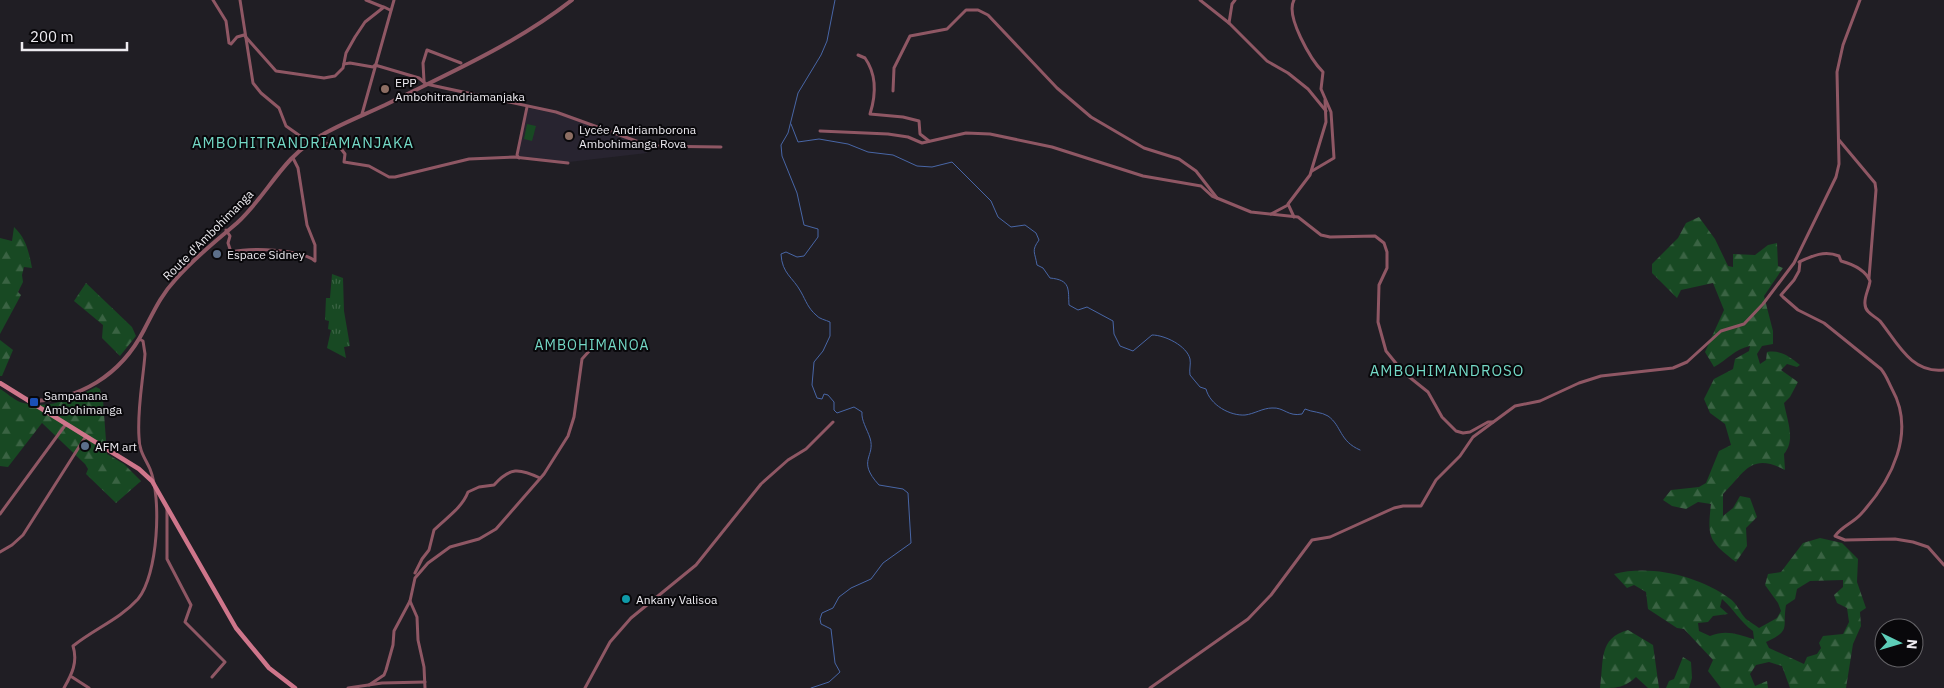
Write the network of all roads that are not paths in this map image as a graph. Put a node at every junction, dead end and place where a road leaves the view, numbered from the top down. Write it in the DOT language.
graph roads {
  1 [pos="213,0"];
  2 [pos="240,0"];
  3 [pos="366,0"];
  4 [pos="394,0"];
  5 [pos="572,0"];
  6 [pos="1200,0"];
  7 [pos="1235,0"];
  8 [pos="1294,0"];
  9 [pos="1860,0"];
  10 [pos="384,7"];
  11 [pos="390,10"];
  12 [pos="1229,23"];
  13 [pos="244,35"];
  14 [pos="858,54"];
  15 [pos="461,63"];
  16 [pos="344,64"];
  17 [pos="375,65"];
  18 [pos="425,83"];
  19 [pos="892,91"];
  20 [pos="1325,100"];
  21 [pos="527,106"];
  22 [pos="1326,110"];
  23 [pos="362,114"];
  24 [pos="820,131"];
  25 [pos="320,135"];
  26 [pos="1839,140"];
  27 [pos="929,141"];
  28 [pos="310,143"];
  29 [pos="721,147"];
  30 [pos="293,157"];
  31 [pos="519,158"];
  32 [pos="568,163"];
  33 [pos="1312,171"];
  34 [pos="1217,198"];
  35 [pos="1288,204"];
  36 [pos="1271,214"];
  37 [pos="1294,217"];
  38 [pos="226,230"];
  39 [pos="1800,262"];
  40 [pos="1794,263"];
  41 [pos="1869,278"];
  42 [pos="139,339"];
  43 [pos="591,349"];
  44 [pos="1944,370"];
  45 [pos="0,383"];
  46 [pos="29,401"];
  47 [pos="833,422"];
  48 [pos="1494,422"];
  49 [pos="66,423"];
  50 [pos="86,436"];
  51 [pos="540,478"];
  52 [pos="152,481"];
  53 [pos="167,506"];
  54 [pos="0,514"];
  55 [pos="0,552"];
  56 [pos="1944,565"];
  57 [pos="416,573"];
  58 [pos="410,601"];
  59 [pos="72,677"];
  60 [pos="212,678"];
  61 [pos="425,682"];
  62 [pos="369,685"];
  63 [pos="64,688"];
  64 [pos="89,688"];
  65 [pos="295,688"];
  66 [pos="348,688"];
  67 [pos="424,688"];
  68 [pos="585,688"];
  69 [pos="1150,688"];
  1 -- 13 [label="street"];
  2 -- 13 [label="street"];
  3 -- 10 [label="street"];
  4 -- 11 [label="street"];
  5 -- 18 [label="street, Route d'Ambohimanga"];
  6 -- 12 [label="street"];
  7 -- 12 [label="street"];
  8 -- 20 [label="street"];
  9 -- 26 [label="street"];
  10 -- 11 [label="street"];
  10 -- 16 [label="street"];
  11 -- 17 [label="street"];
  12 -- 22 [label="street"];
  13 -- 16 [label="street"];
  13 -- 28 [label="street"];
  14 -- 27 [label="street"];
  15 -- 18 [label="street"];
  16 -- 17 [label="street"];
  17 -- 18 [label="street"];
  17 -- 23 [label="street"];
  18 -- 21 [label="street"];
  18 -- 23 [label="street, Route d'Ambohimanga"];
  19 -- 34 [label="street"];
  20 -- 22 [label="street"];
  20 -- 33 [label="street"];
  21 -- 29 [label="street"];
  21 -- 31 [label="street"];
  22 -- 33 [label="street"];
  23 -- 25 [label="street, Route d'Ambohimanga"];
  24 -- 27 [label="street"];
  25 -- 28 [label="street, Route d'Ambohimanga"];
  25 -- 31 [label="street"];
  26 -- 40 [label="street"];
  26 -- 41 [label="street"];
  27 -- 34 [label="street"];
  28 -- 30 [label="street, Route d'Ambohimanga"];
  30 -- 38 [label="street, Route d'Ambohimanga"];
  30 -- 38 [label="street"];
  31 -- 32 [label="street"];
  33 -- 35 [label="street"];
  34 -- 36 [label="street"];
  35 -- 36 [label="street"];
  35 -- 37 [label="street"];
  36 -- 37 [label="street"];
  37 -- 48 [label="street"];
  38 -- 42 [label="street, Route d'Ambohimanga"];
  39 -- 40 [label="street"];
  39 -- 41 [label="street"];
  39 -- 56 [label="street"];
  40 -- 48 [label="street"];
  41 -- 44 [label="street"];
  42 -- 46 [label="street, Route d'Ambohimanga"];
  42 -- 52 [label="street"];
  43 -- 51 [label="street"];
  45 -- 46 [label="main road"];
  46 -- 49 [label="main road"];
  47 -- 68 [label="street"];
  48 -- 69 [label="street"];
  49 -- 50 [label="main road"];
  49 -- 54 [label="street"];
  50 -- 52 [label="main road"];
  50 -- 55 [label="street"];
  51 -- 57 [label="street"];
  51 -- 58 [label="street"];
  52 -- 53 [label="main road"];
  52 -- 59 [label="street"];
  53 -- 60 [label="street"];
  53 -- 65 [label="main road"];
  58 -- 61 [label="street"];
  58 -- 62 [label="street"];
  59 -- 63 [label="street"];
  59 -- 64 [label="street"];
  61 -- 62 [label="street"];
  61 -- 67 [label="street"];
  62 -- 66 [label="street"];
}
